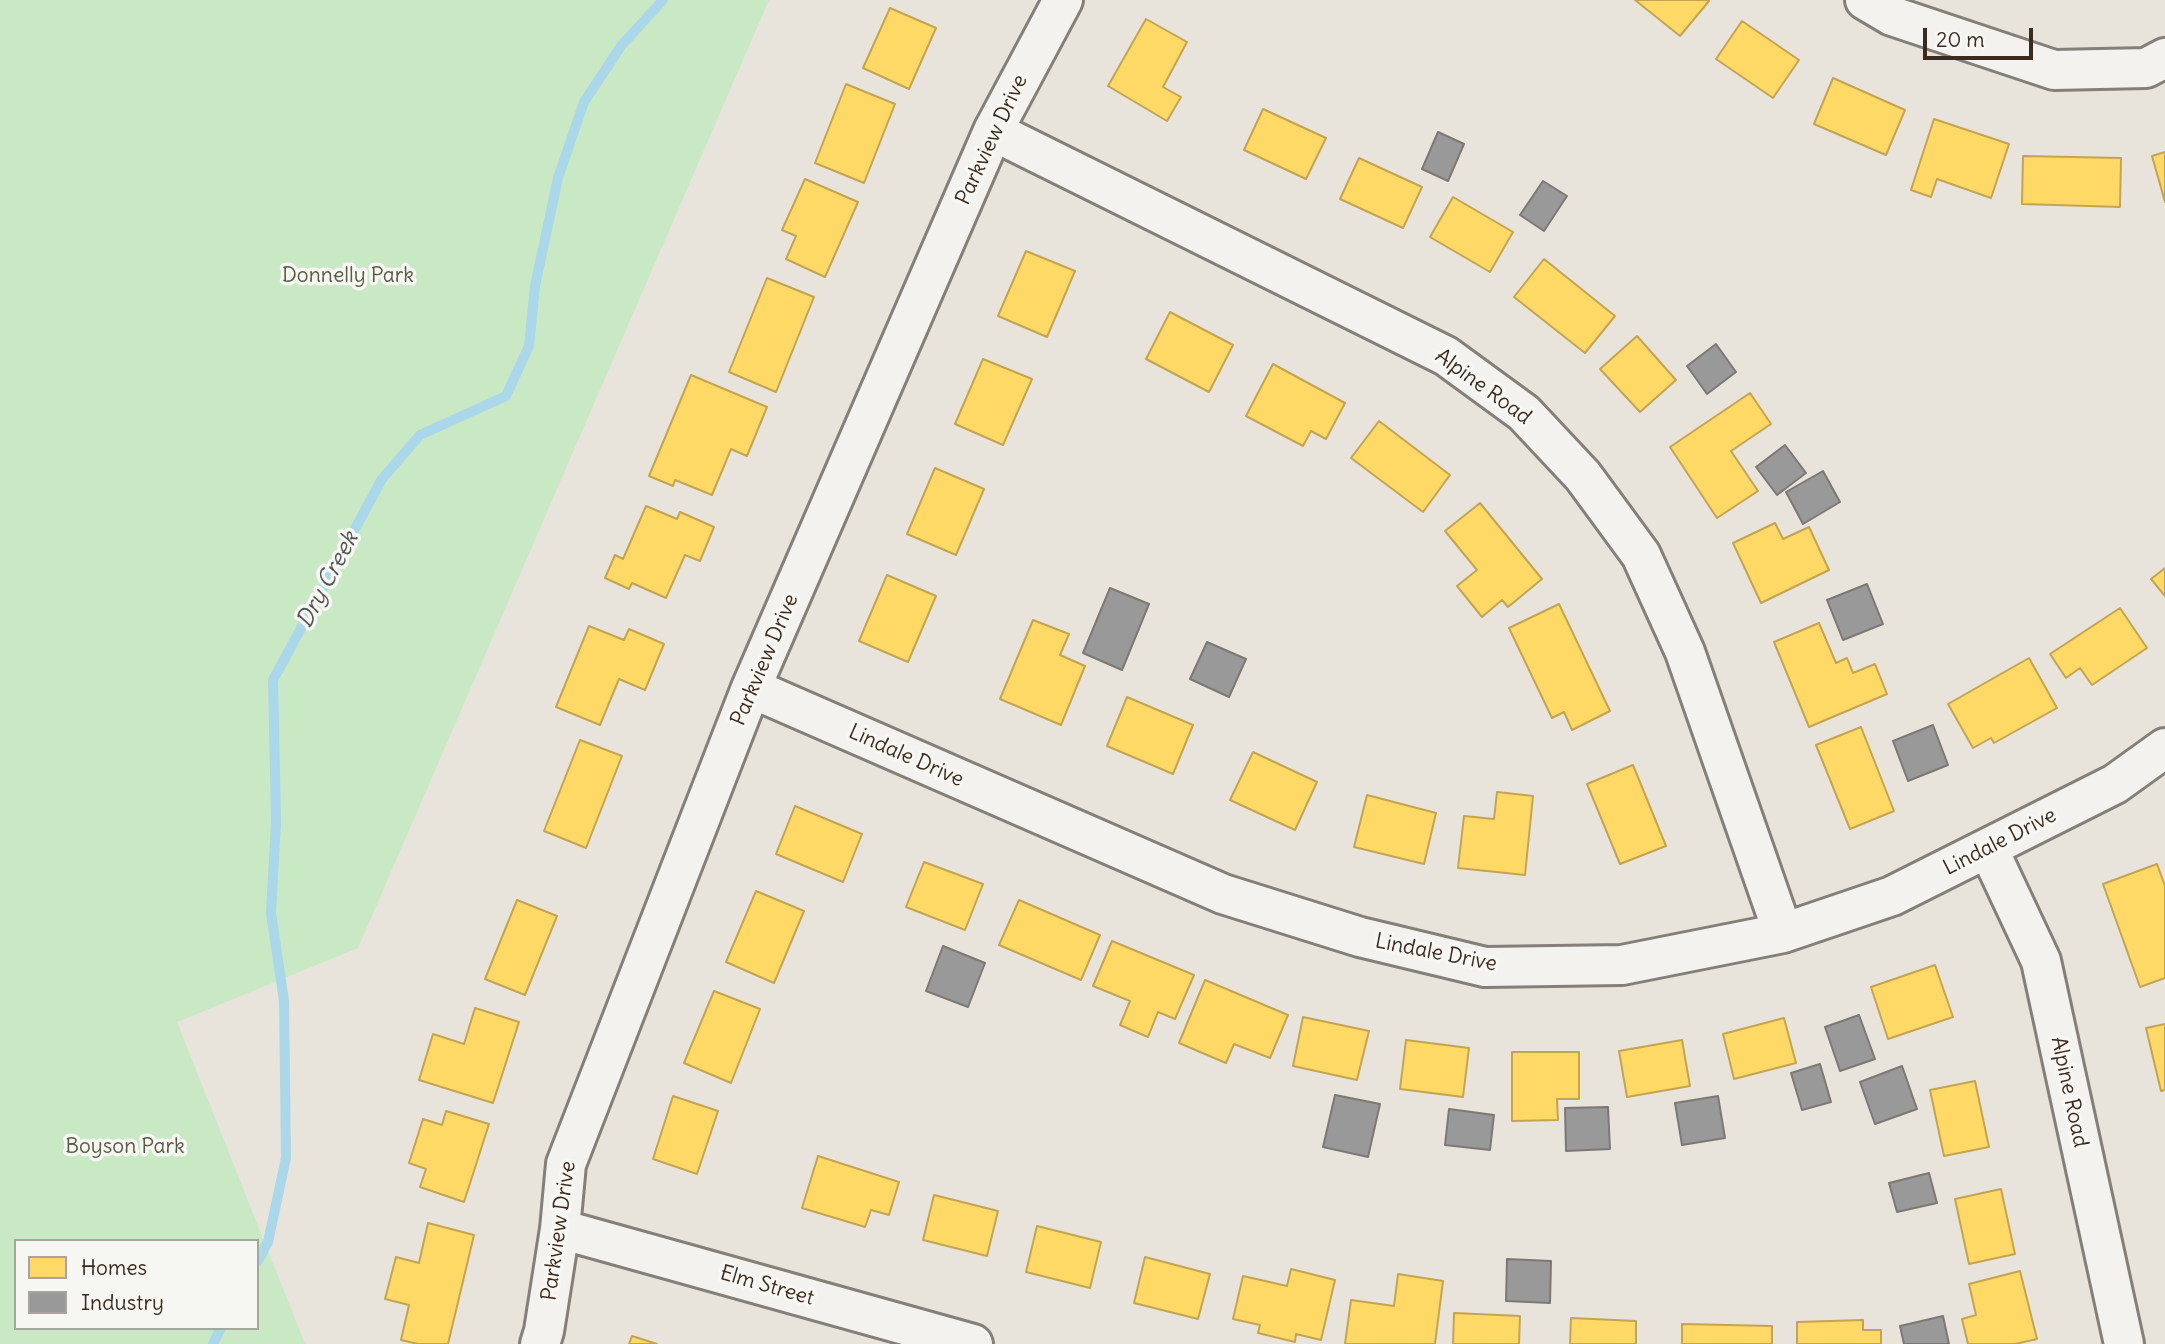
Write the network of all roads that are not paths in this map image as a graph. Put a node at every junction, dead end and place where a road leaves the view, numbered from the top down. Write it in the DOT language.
graph roads {
  1 [pos="1063,0"];
  2 [pos="1865,0"];
  3 [pos="2165,58"];
  4 [pos="993,131"];
  5 [pos="751,688"];
  6 [pos="2165,748"];
  7 [pos="1988,848"];
  8 [pos="1783,933"];
  9 [pos="560,1228"];
  10 [pos="540,1344"];
  11 [pos="973,1344"];
  12 [pos="2124,1344"];
  1 -- 4 [label="street, Parkview Drive"];
  2 -- 3 [label="street"];
  4 -- 5 [label="street, Parkview Drive"];
  4 -- 8 [label="street, Alpine Road"];
  5 -- 8 [label="street, Lindale Drive"];
  5 -- 9 [label="street, Parkview Drive"];
  6 -- 7 [label="street, Lindale Drive"];
  7 -- 8 [label="street, Lindale Drive"];
  7 -- 12 [label="street, Alpine Road"];
  9 -- 10 [label="street, Parkview Drive"];
  9 -- 11 [label="street, Elm Street"];
}
